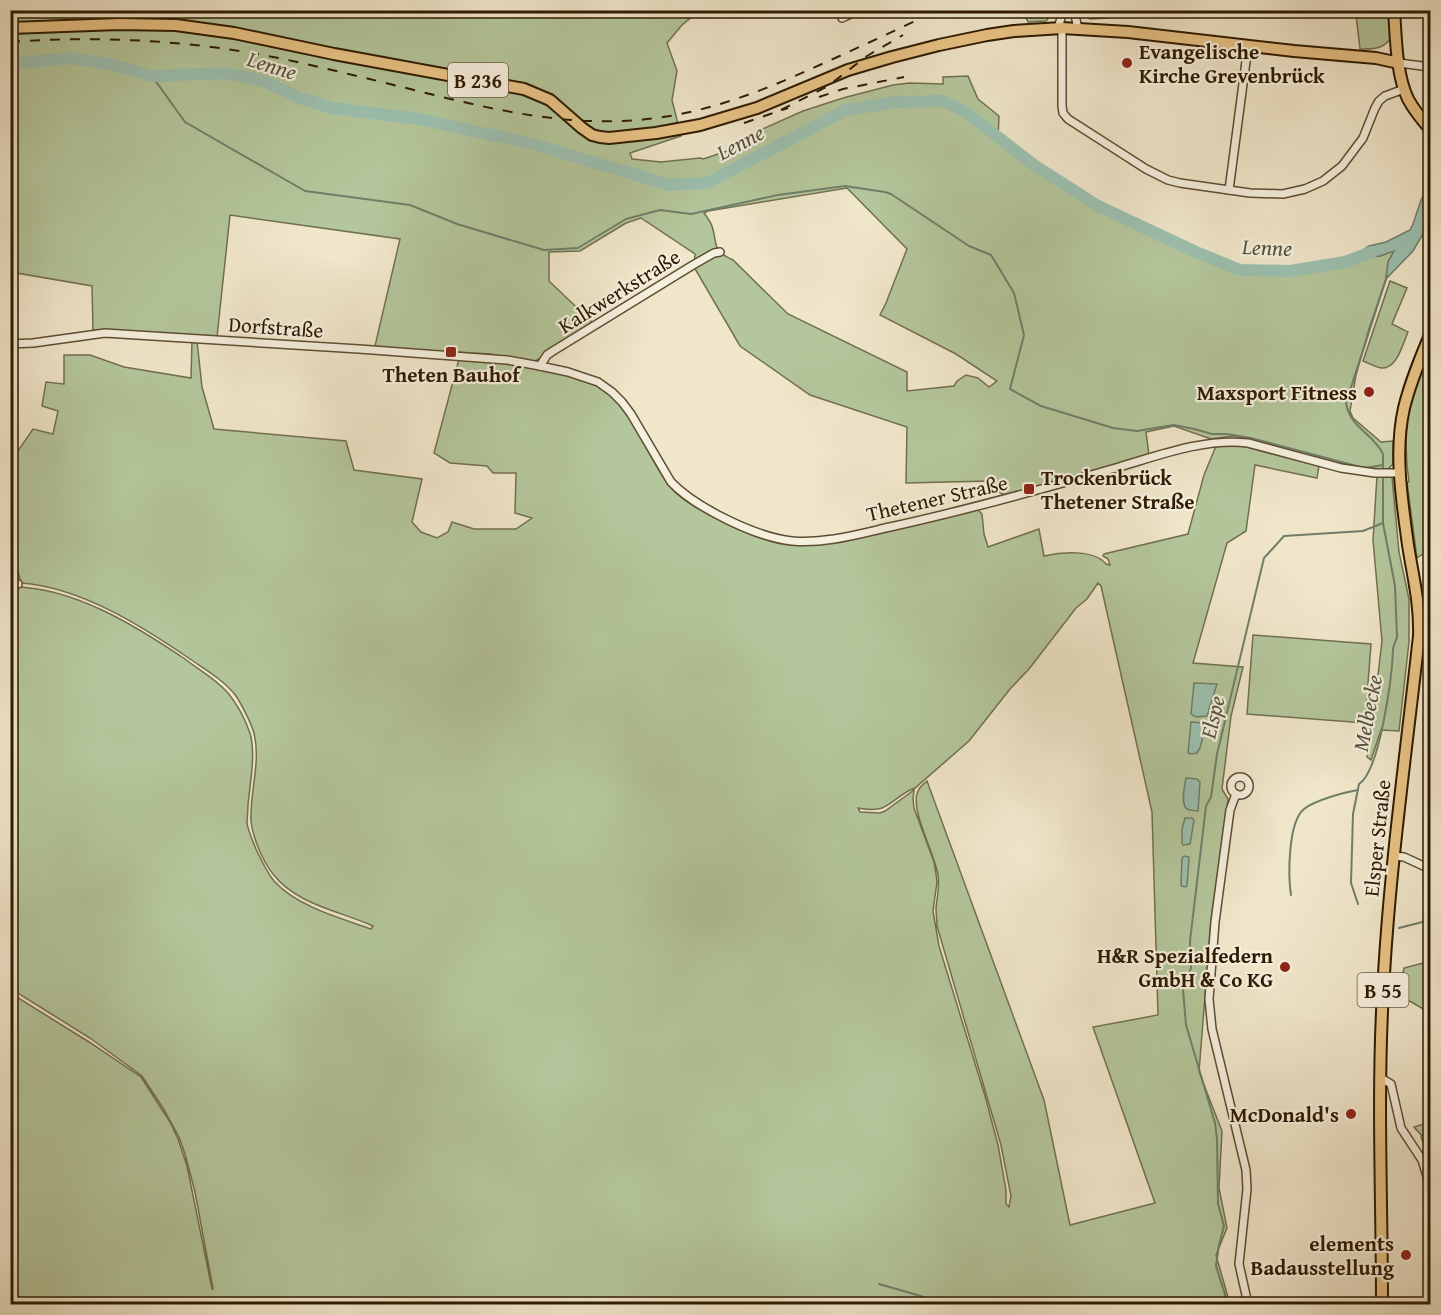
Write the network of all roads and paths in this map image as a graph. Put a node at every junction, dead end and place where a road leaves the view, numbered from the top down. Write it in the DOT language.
graph roads {
  1 [pos="859,10"];
  2 [pos="1063,10"];
  3 [pos="1074,10"];
  4 [pos="1394,10"];
  5 [pos="842,18"];
  6 [pos="10,28"];
  7 [pos="1060,28"];
  8 [pos="1078,28"];
  9 [pos="1248,46"];
  10 [pos="1399,63"];
  11 [pos="1431,67"];
  12 [pos="1404,89"];
  13 [pos="1429,127"];
  14 [pos="1229,190"];
  15 [pos="720,252"];
  16 [pos="1431,335"];
  17 [pos="10,344"];
  18 [pos="540,366"];
  19 [pos="1396,473"];
  20 [pos="1236,794"];
  21 [pos="1394,856"];
  22 [pos="1431,869"];
  23 [pos="1381,1078"];
  24 [pos="1431,1186"];
  25 [pos="1248,1305"];
  26 [pos="1382,1305"];
  1 -- 5 [label="street"];
  2 -- 7 [label="street"];
  3 -- 8 [label="street"];
  4 -- 10 [label="main road"];
  6 -- 7 [label="main road, B 236"];
  7 -- 8 [label="main road, B 236"];
  7 -- 14 [label="street"];
  8 -- 9 [label="main road, B 236"];
  9 -- 10 [label="main road, B 236"];
  9 -- 14 [label="street"];
  10 -- 11 [label="street"];
  10 -- 12 [label="main road"];
  12 -- 13 [label="main road"];
  12 -- 14 [label="street"];
  15 -- 18 [label="street, Kalkwerkstraße"];
  16 -- 19 [label="main road, Elsper Straße / B 55"];
  17 -- 18 [label="street, Dorfstraße"];
  18 -- 19 [label="street, Thetener Straße"];
  19 -- 21 [label="main road, Elsper Straße / B 55"];
  20 -- 25 [label="street"];
  21 -- 22 [label="street"];
  21 -- 23 [label="main road, Elsper Straße / B 55"];
  23 -- 24 [label="street"];
  23 -- 26 [label="main road, Elsper Straße / B 55"];
}
